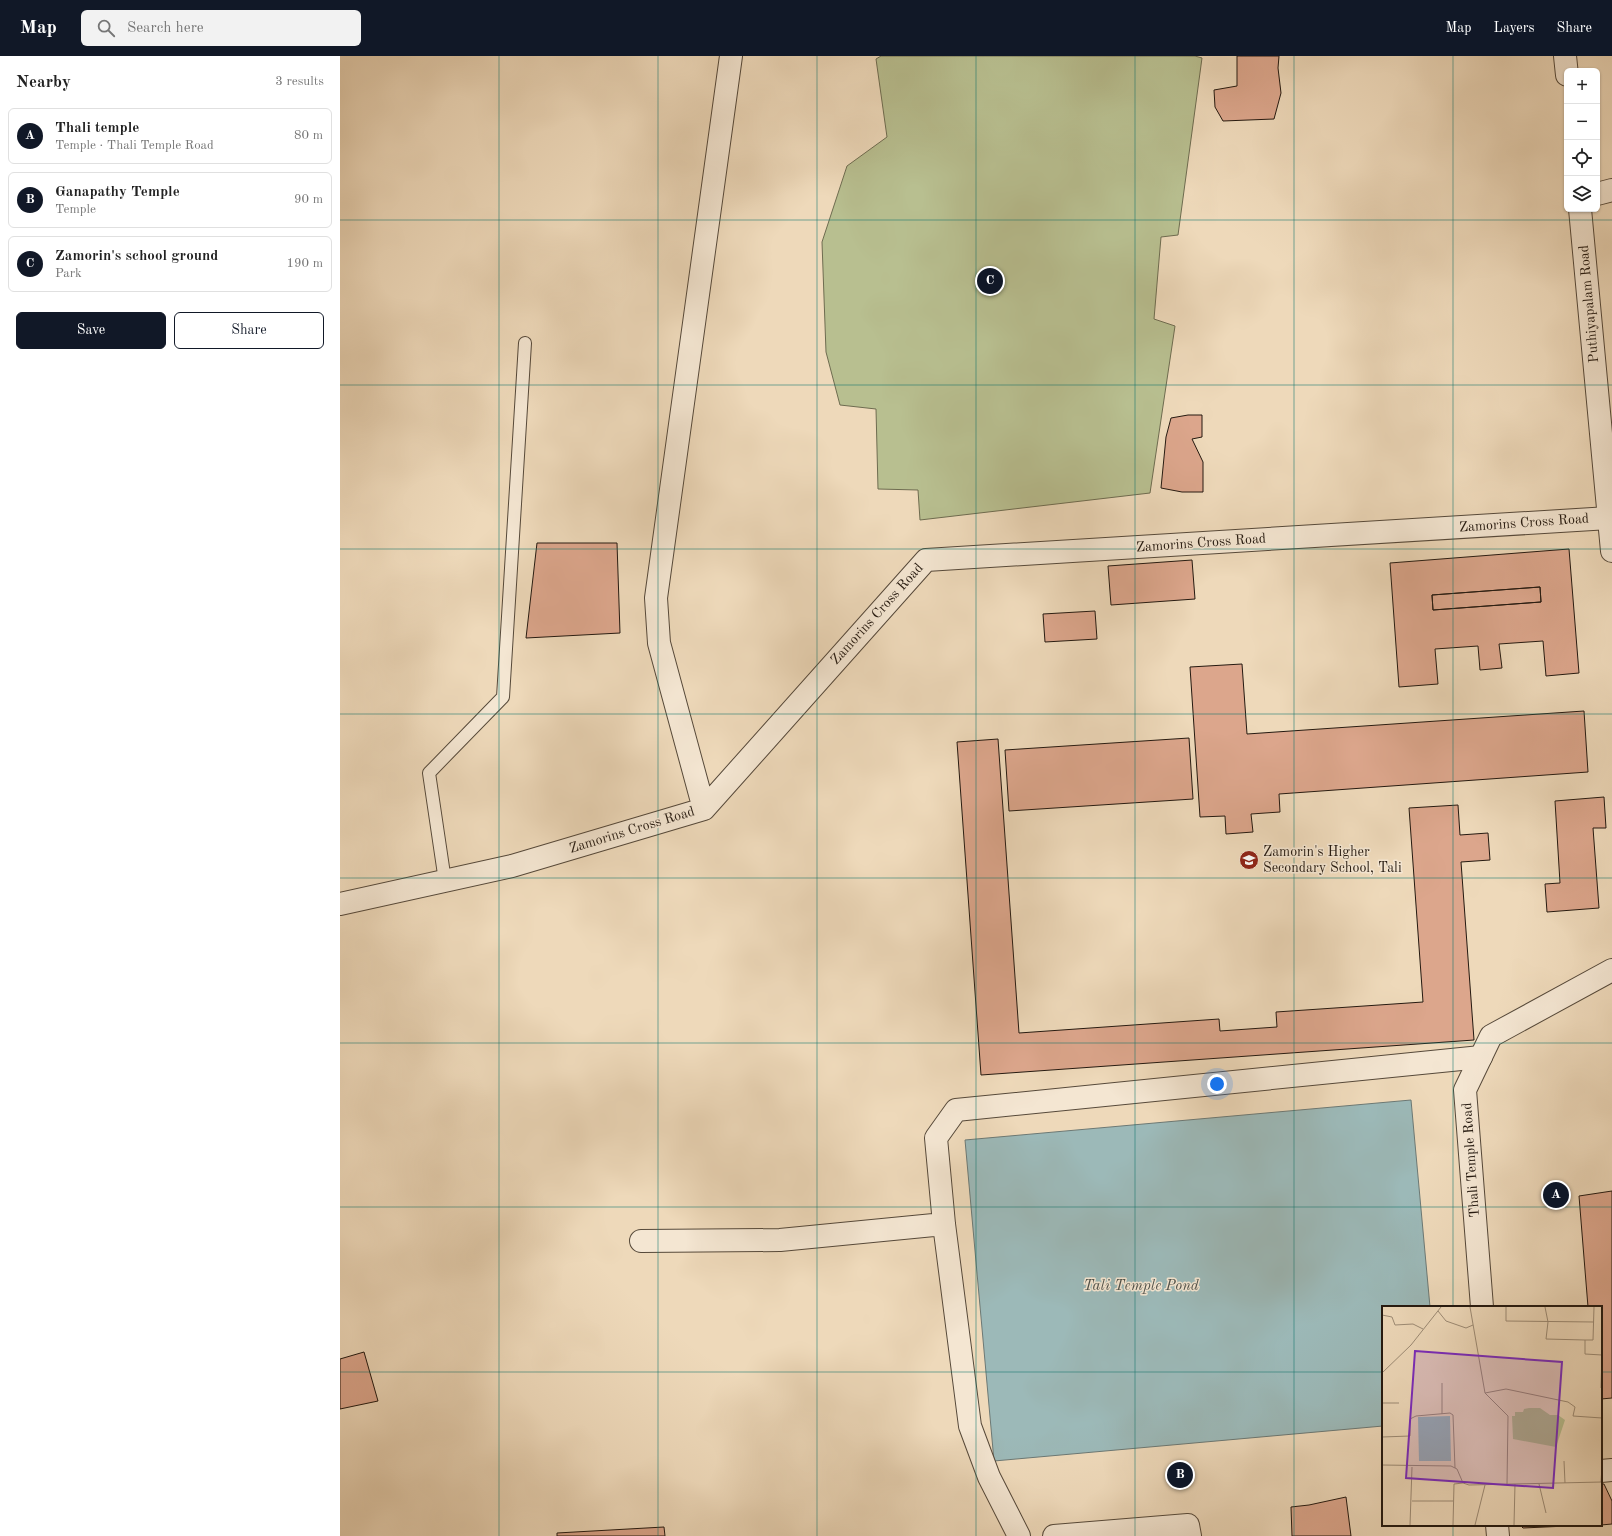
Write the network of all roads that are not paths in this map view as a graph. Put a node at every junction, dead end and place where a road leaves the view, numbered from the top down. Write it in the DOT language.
graph roads {
  1 [pos="731,56"];
  2 [pos="1565,56"];
  3 [pos="1566,68"];
  4 [pos="1612,190"];
  5 [pos="1600,193"];
  6 [pos="1580,212"];
  7 [pos="526,343"];
  8 [pos="1607,435"];
  9 [pos="1609,518"];
  10 [pos="1612,551"];
  11 [pos="704,809"];
  12 [pos="445,881"];
  13 [pos="340,904"];
  14 [pos="1612,970"];
  15 [pos="1481,1057"];
  16 [pos="944,1224"];
  17 [pos="641,1241"];
  18 [pos="1482,1306"];
  19 [pos="1612,1470"];
  20 [pos="1602,1471"];
  21 [pos="1497,1526"];
  22 [pos="1019,1536"];
  23 [pos="1054,1536"];
  24 [pos="1190,1536"];
  25 [pos="1498,1536"];
  1 -- 11 [label="street"];
  2 -- 3 [label="street"];
  4 -- 5 [label="street"];
  6 -- 8 [label="street, Puthiyapalam Road"];
  7 -- 12 [label="lane"];
  8 -- 9 [label="street, Puthiyapalam Road"];
  9 -- 10 [label="street"];
  9 -- 11 [label="street, Zamorins Cross Road"];
  11 -- 12 [label="street, Zamorins Cross Road"];
  12 -- 13 [label="street, Zamorins Cross Road"];
  14 -- 15 [label="street, Thali Temple Road"];
  15 -- 16 [label="street"];
  15 -- 18 [label="street, Thali Temple Road"];
  16 -- 17 [label="street"];
  16 -- 22 [label="street"];
  19 -- 20 [label="street"];
  21 -- 25 [label="street"];
  23 -- 24 [label="street"];
}
